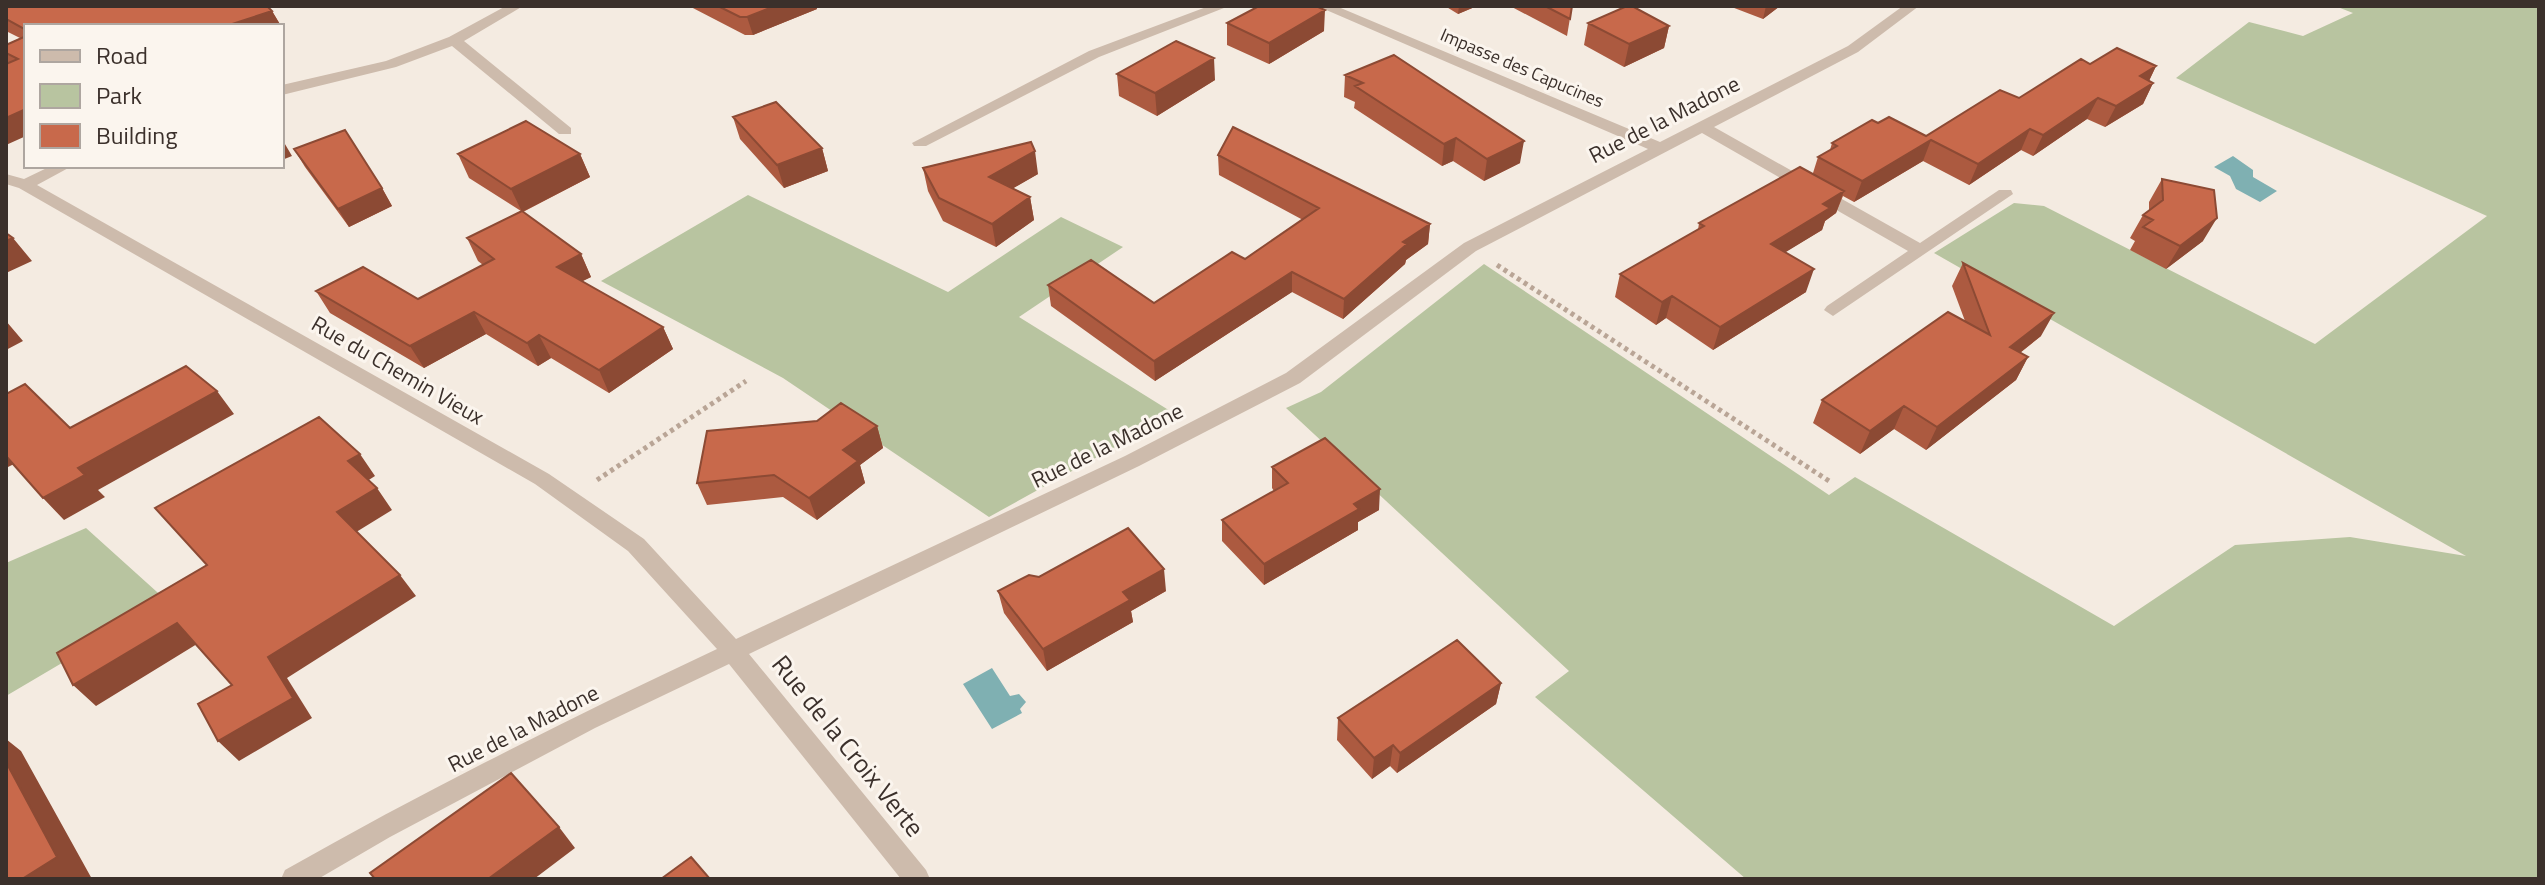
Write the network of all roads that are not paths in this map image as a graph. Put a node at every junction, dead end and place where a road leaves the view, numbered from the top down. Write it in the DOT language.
graph roads {
  1 [pos="516,6"];
  2 [pos="1222,6"];
  3 [pos="1324,6"];
  4 [pos="1912,6"];
  5 [pos="454,40"];
  6 [pos="284,90"];
  7 [pos="1703,127"];
  8 [pos="565,131"];
  9 [pos="920,143"];
  10 [pos="1660,148"];
  11 [pos="58,168"];
  12 [pos="15,182"];
  13 [pos="2005,194"];
  14 [pos="1920,251"];
  15 [pos="1833,310"];
  16 [pos="732,650"];
  17 [pos="294,879"];
  18 [pos="917,879"];
  1 -- 5 [label="street"];
  2 -- 9 [label="street"];
  3 -- 10 [label="street, Impasse des Capucines"];
  4 -- 7 [label="street, Rue de la Madone"];
  5 -- 6 [label="street"];
  5 -- 8 [label="street"];
  7 -- 10 [label="street, Rue de la Madone"];
  7 -- 14 [label="street"];
  10 -- 16 [label="street, Rue de la Madone"];
  11 -- 12 [label="street"];
  12 -- 16 [label="street, Rue du Chemin Vieux"];
  13 -- 14 [label="street"];
  14 -- 15 [label="street"];
  16 -- 17 [label="street, Rue de la Madone"];
  16 -- 18 [label="street, Rue de la Croix Verte"];
}
